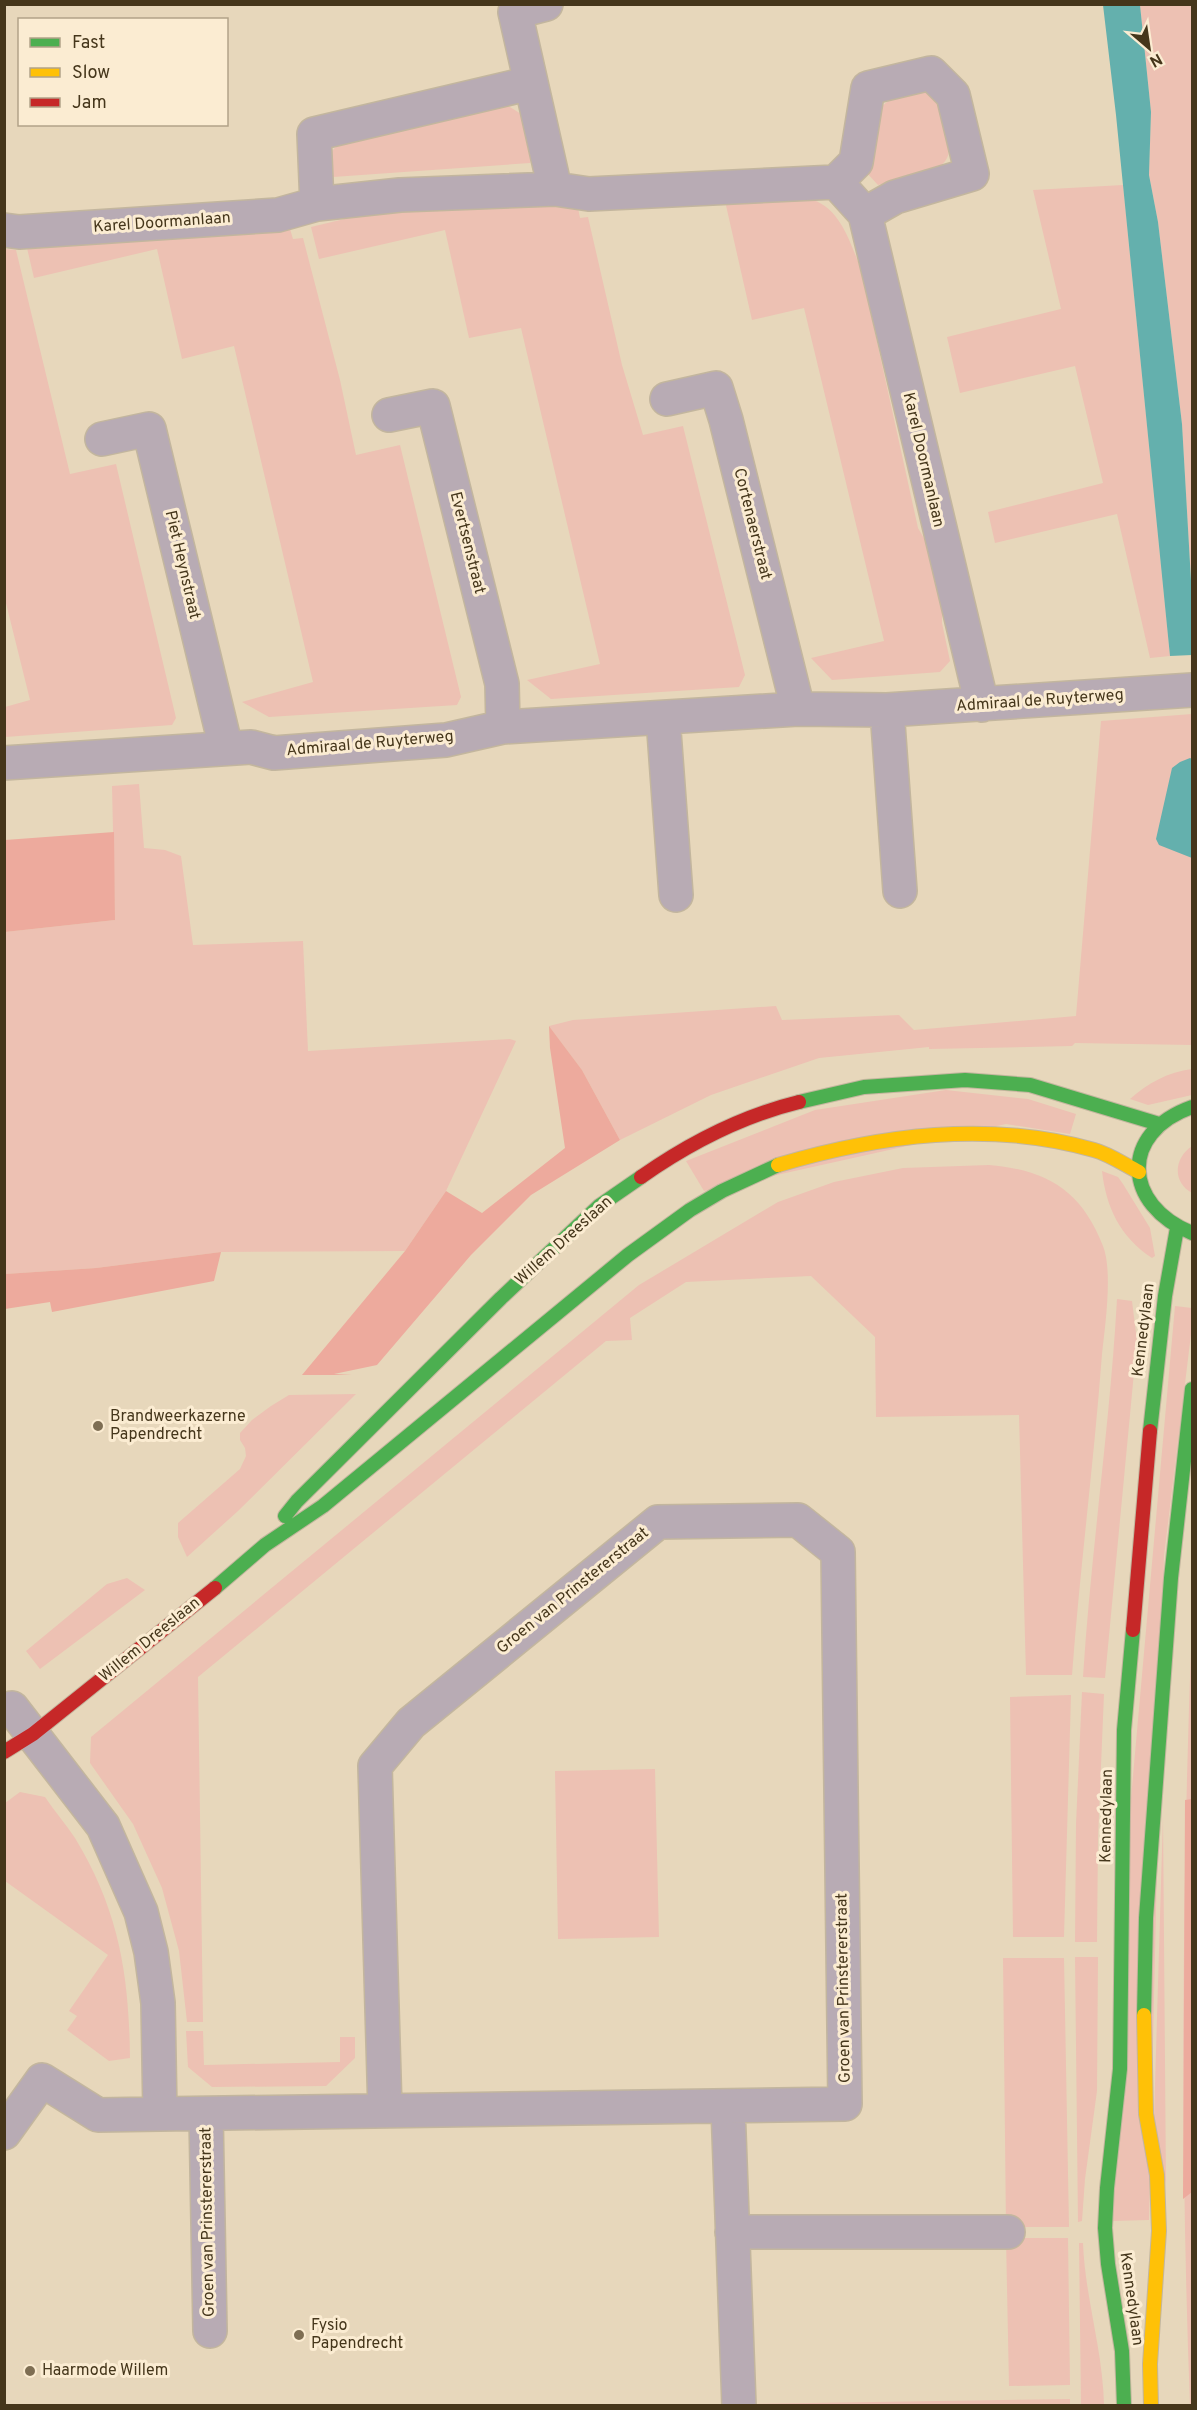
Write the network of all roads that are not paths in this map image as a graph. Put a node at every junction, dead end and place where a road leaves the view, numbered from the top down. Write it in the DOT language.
graph roads {
  1 [pos="546,4"];
  2 [pos="531,83"];
  3 [pos="836,182"];
  4 [pos="555,189"];
  5 [pos="317,204"];
  6 [pos="865,214"];
  7 [pos="4,230"];
  8 [pos="667,399"];
  9 [pos="389,416"];
  10 [pos="102,439"];
  11 [pos="1192,690"];
  12 [pos="982,705"];
  13 [pos="798,709"];
  14 [pos="887,710"];
  15 [pos="663,718"];
  16 [pos="502,727"];
  17 [pos="226,748"];
  18 [pos="4,763"];
  19 [pos="900,891"];
  20 [pos="676,895"];
  21 [pos="1192,1107"];
  22 [pos="1159,1124"];
  23 [pos="1139,1172"];
  24 [pos="1177,1228"];
  25 [pos="1192,1233"];
  26 [pos="1192,1389"];
  27 [pos="265,1545"];
  28 [pos="12,1708"];
  29 [pos="33,1734"];
  30 [pos="4,1752"];
  31 [pos="728,2107"];
  32 [pos="385,2111"];
  33 [pos="160,2114"];
  34 [pos="206,2114"];
  35 [pos="4,2133"];
  36 [pos="732,2232"];
  37 [pos="1008,2232"];
  38 [pos="210,2331"];
  39 [pos="739,2406"];
  40 [pos="1124,2406"];
  41 [pos="1151,2406"];
  1 -- 2 [label="street"];
  2 -- 4 [label="street"];
  2 -- 5 [label="street"];
  3 -- 4 [label="street, Karel Doormanlaan"];
  3 -- 6 [label="street, Karel Doormanlaan"];
  3 -- 6 [label="street"];
  4 -- 5 [label="street, Karel Doormanlaan"];
  5 -- 7 [label="street, Karel Doormanlaan"];
  6 -- 12 [label="street, Karel Doormanlaan"];
  8 -- 13 [label="street, Cortenaerstraat"];
  9 -- 16 [label="street, Evertsenstraat"];
  10 -- 17 [label="street, Piet Heynstraat"];
  11 -- 12 [label="street, Admiraal de Ruyterweg"];
  12 -- 14 [label="street, Admiraal de Ruyterweg"];
  13 -- 14 [label="street, Admiraal de Ruyterweg"];
  13 -- 15 [label="street, Admiraal de Ruyterweg"];
  14 -- 19 [label="street"];
  15 -- 16 [label="street, Admiraal de Ruyterweg"];
  15 -- 20 [label="street"];
  16 -- 17 [label="street, Admiraal de Ruyterweg"];
  17 -- 18 [label="street, Admiraal de Ruyterweg"];
  21 -- 22 [label="street"];
  22 -- 23 [label="street"];
  22 -- 27 [label="street, Willem Dreeslaan"];
  23 -- 24 [label="street"];
  23 -- 27 [label="street, Willem Dreeslaan"];
  24 -- 25 [label="street"];
  24 -- 40 [label="street, Kennedylaan"];
  26 -- 41 [label="street, Kennedylaan"];
  27 -- 29 [label="street, Willem Dreeslaan"];
  28 -- 29 [label="street"];
  29 -- 30 [label="street, Willem Dreeslaan"];
  29 -- 33 [label="street"];
  31 -- 32 [label="street, Groen van Prinstererstraat"];
  31 -- 32 [label="street, Groen van Prinstererstraat"];
  31 -- 36 [label="street"];
  32 -- 34 [label="street, Groen van Prinstererstraat"];
  33 -- 34 [label="street, Groen van Prinstererstraat"];
  33 -- 35 [label="street, Groen van Prinstererstraat"];
  34 -- 38 [label="street, Groen van Prinstererstraat"];
  36 -- 37 [label="street"];
  36 -- 39 [label="street"];
}
